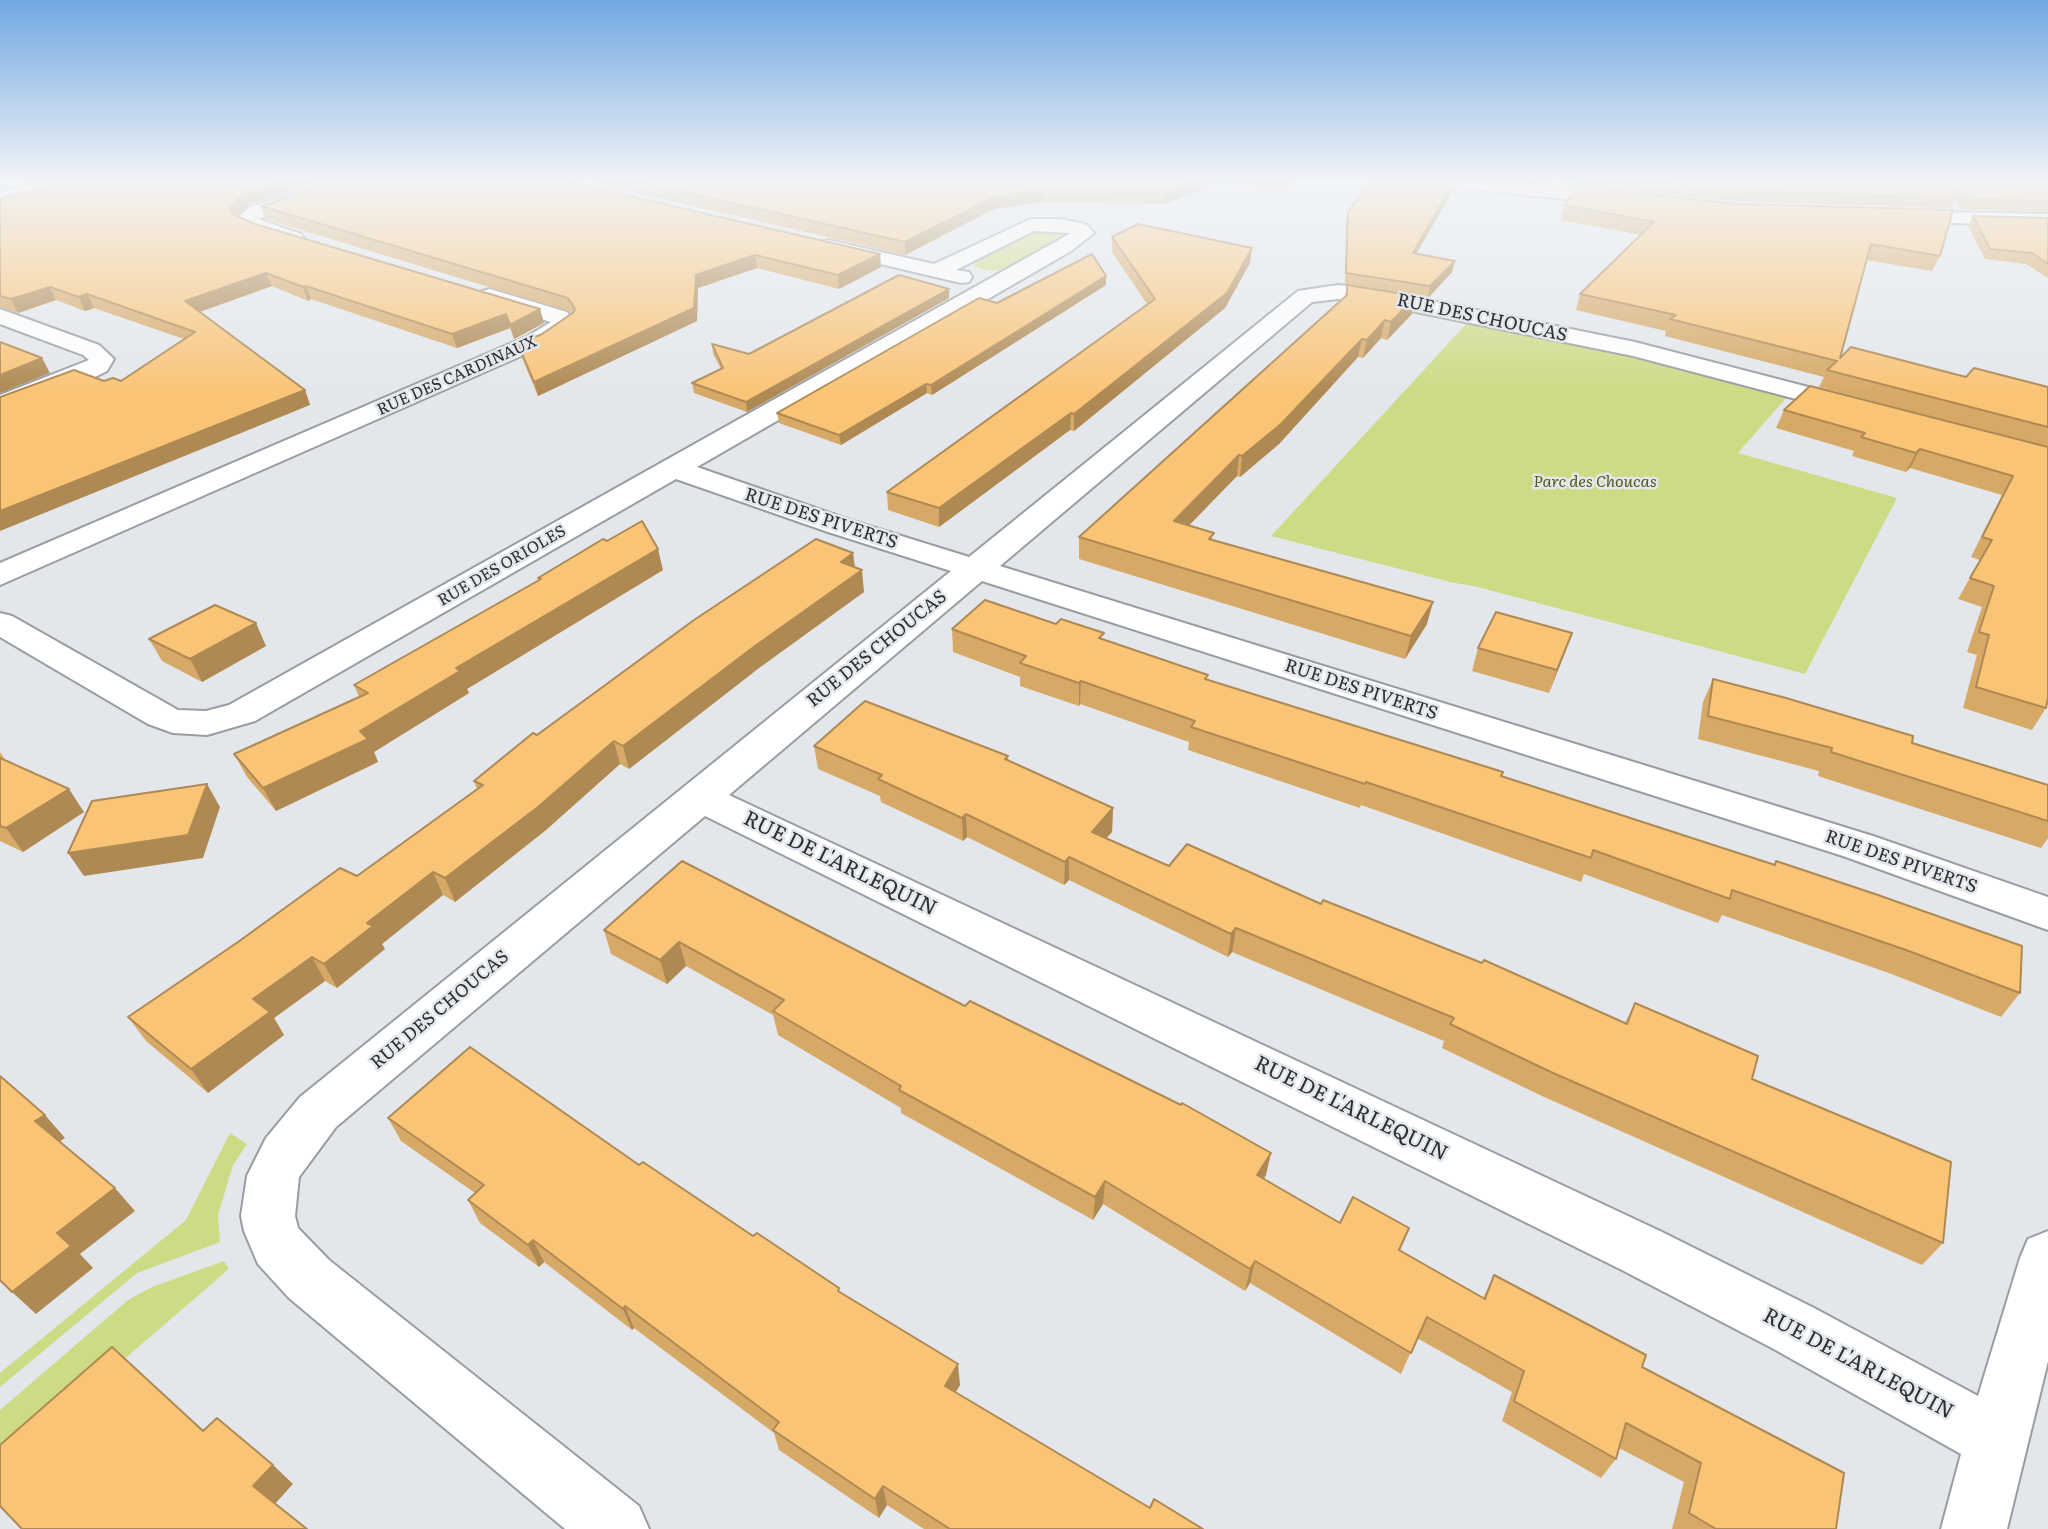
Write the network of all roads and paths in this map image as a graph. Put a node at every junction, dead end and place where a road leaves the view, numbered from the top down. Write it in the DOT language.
graph roads {
  1 [pos="851,251"];
  2 [pos="977,251"];
  3 [pos="1056,251"];
  4 [pos="937,271"];
  5 [pos="997,285"];
  6 [pos="462,288"];
  7 [pos="0,316"];
  8 [pos="0,404"];
  9 [pos="1886,415"];
  10 [pos="673,468"];
  11 [pos="975,568"];
  12 [pos="0,575"];
  13 [pos="0,623"];
  14 [pos="698,796"];
  15 [pos="2048,914"];
  16 [pos="2048,1258"];
  17 [pos="1996,1439"];
  18 [pos="616,1529"];
  19 [pos="1974,1529"];
  1 -- 4 [label="street"];
  2 -- 4 [label="street, RUE DES ORIOLES"];
  3 -- 5 [label="street, RUE DES ORIOLES"];
  4 -- 5 [label="street"];
  5 -- 10 [label="street, RUE DES ORIOLES"];
  6 -- 12 [label="street, RUE DES CARDINAUX"];
  7 -- 8 [label="street"];
  9 -- 11 [label="street, RUE DES CHOUCAS"];
  10 -- 11 [label="street, RUE DES PIVERTS"];
  10 -- 13 [label="street, RUE DES ORIOLES"];
  11 -- 14 [label="street, RUE DES CHOUCAS"];
  11 -- 15 [label="street, RUE DES PIVERTS"];
  14 -- 17 [label="street, RUE DE L'ARLEQUIN"];
  14 -- 18 [label="street, RUE DES CHOUCAS"];
  16 -- 17 [label="street"];
  17 -- 19 [label="street"];
}
